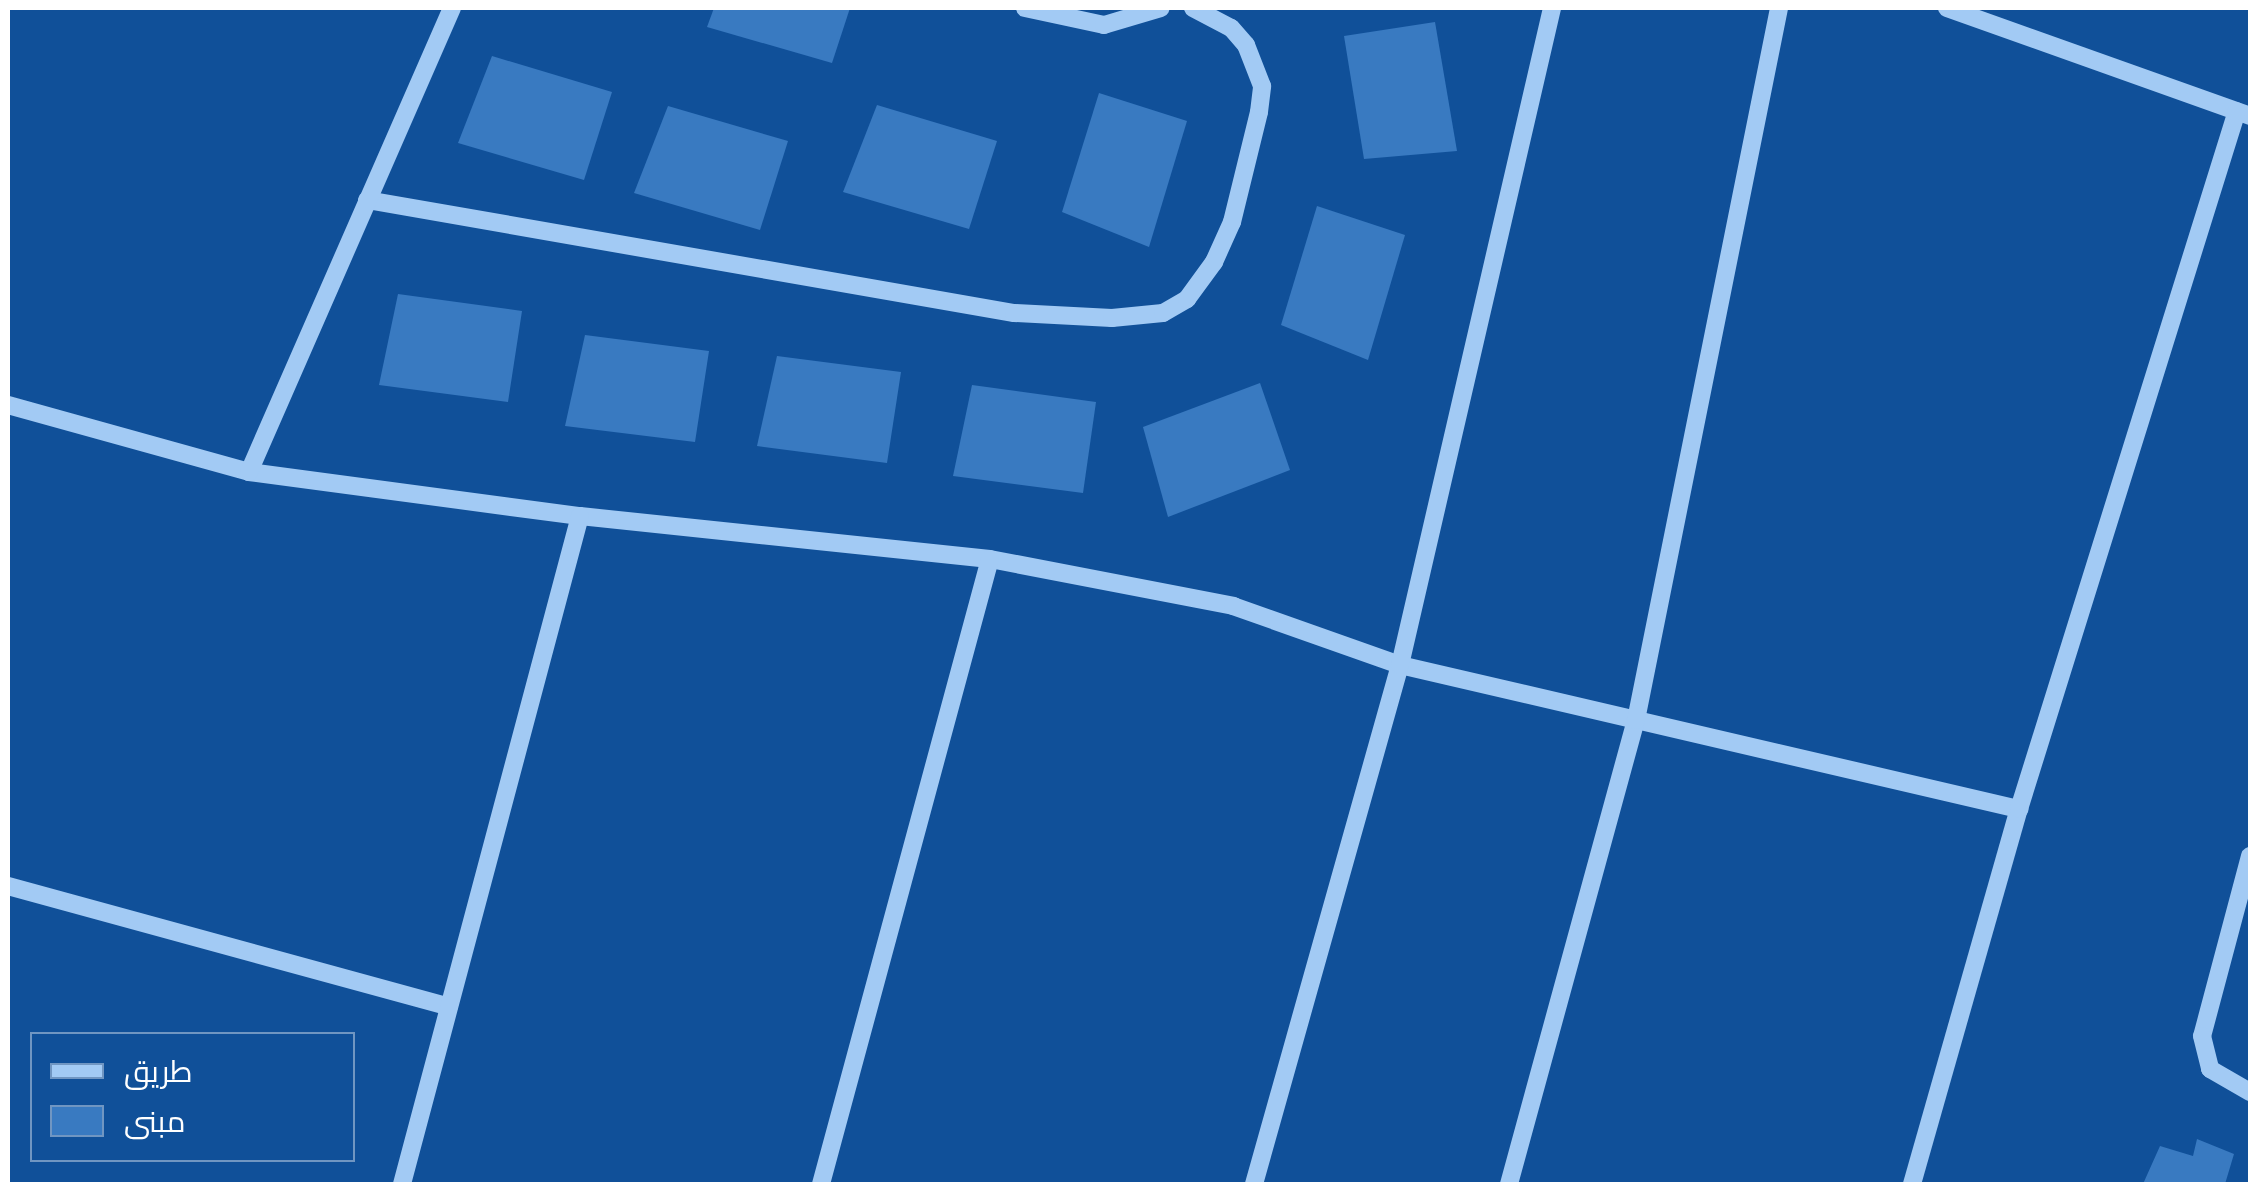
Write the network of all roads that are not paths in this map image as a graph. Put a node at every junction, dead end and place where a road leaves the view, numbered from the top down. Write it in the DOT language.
graph roads {
  1 [pos="452,8"];
  2 [pos="1026,8"];
  3 [pos="1161,8"];
  4 [pos="1193,8"];
  5 [pos="1552,8"];
  6 [pos="1779,8"];
  7 [pos="1947,8"];
  8 [pos="2244,114"];
  9 [pos="368,200"];
  10 [pos="8,405"];
  11 [pos="249,472"];
  12 [pos="580,516"];
  13 [pos="990,559"];
  14 [pos="1400,664"];
  15 [pos="1636,720"];
  16 [pos="2018,810"];
  17 [pos="2250,856"];
  18 [pos="8,886"];
  19 [pos="449,1007"];
  20 [pos="2250,1092"];
  21 [pos="402,1184"];
  22 [pos="821,1184"];
  23 [pos="1254,1184"];
  24 [pos="1510,1184"];
  25 [pos="1912,1184"];
  1 -- 9 [label="street"];
  2 -- 3 [label="street"];
  4 -- 9 [label="street"];
  5 -- 14 [label="street"];
  6 -- 15 [label="street"];
  7 -- 8 [label="street"];
  8 -- 16 [label="street"];
  9 -- 11 [label="street"];
  10 -- 11 [label="street"];
  11 -- 12 [label="street"];
  12 -- 13 [label="street"];
  12 -- 19 [label="street"];
  13 -- 14 [label="street"];
  13 -- 22 [label="street"];
  14 -- 15 [label="street"];
  14 -- 23 [label="street"];
  15 -- 16 [label="street"];
  15 -- 24 [label="street"];
  16 -- 25 [label="street"];
  17 -- 20 [label="street"];
  18 -- 19 [label="street"];
  19 -- 21 [label="street"];
}
